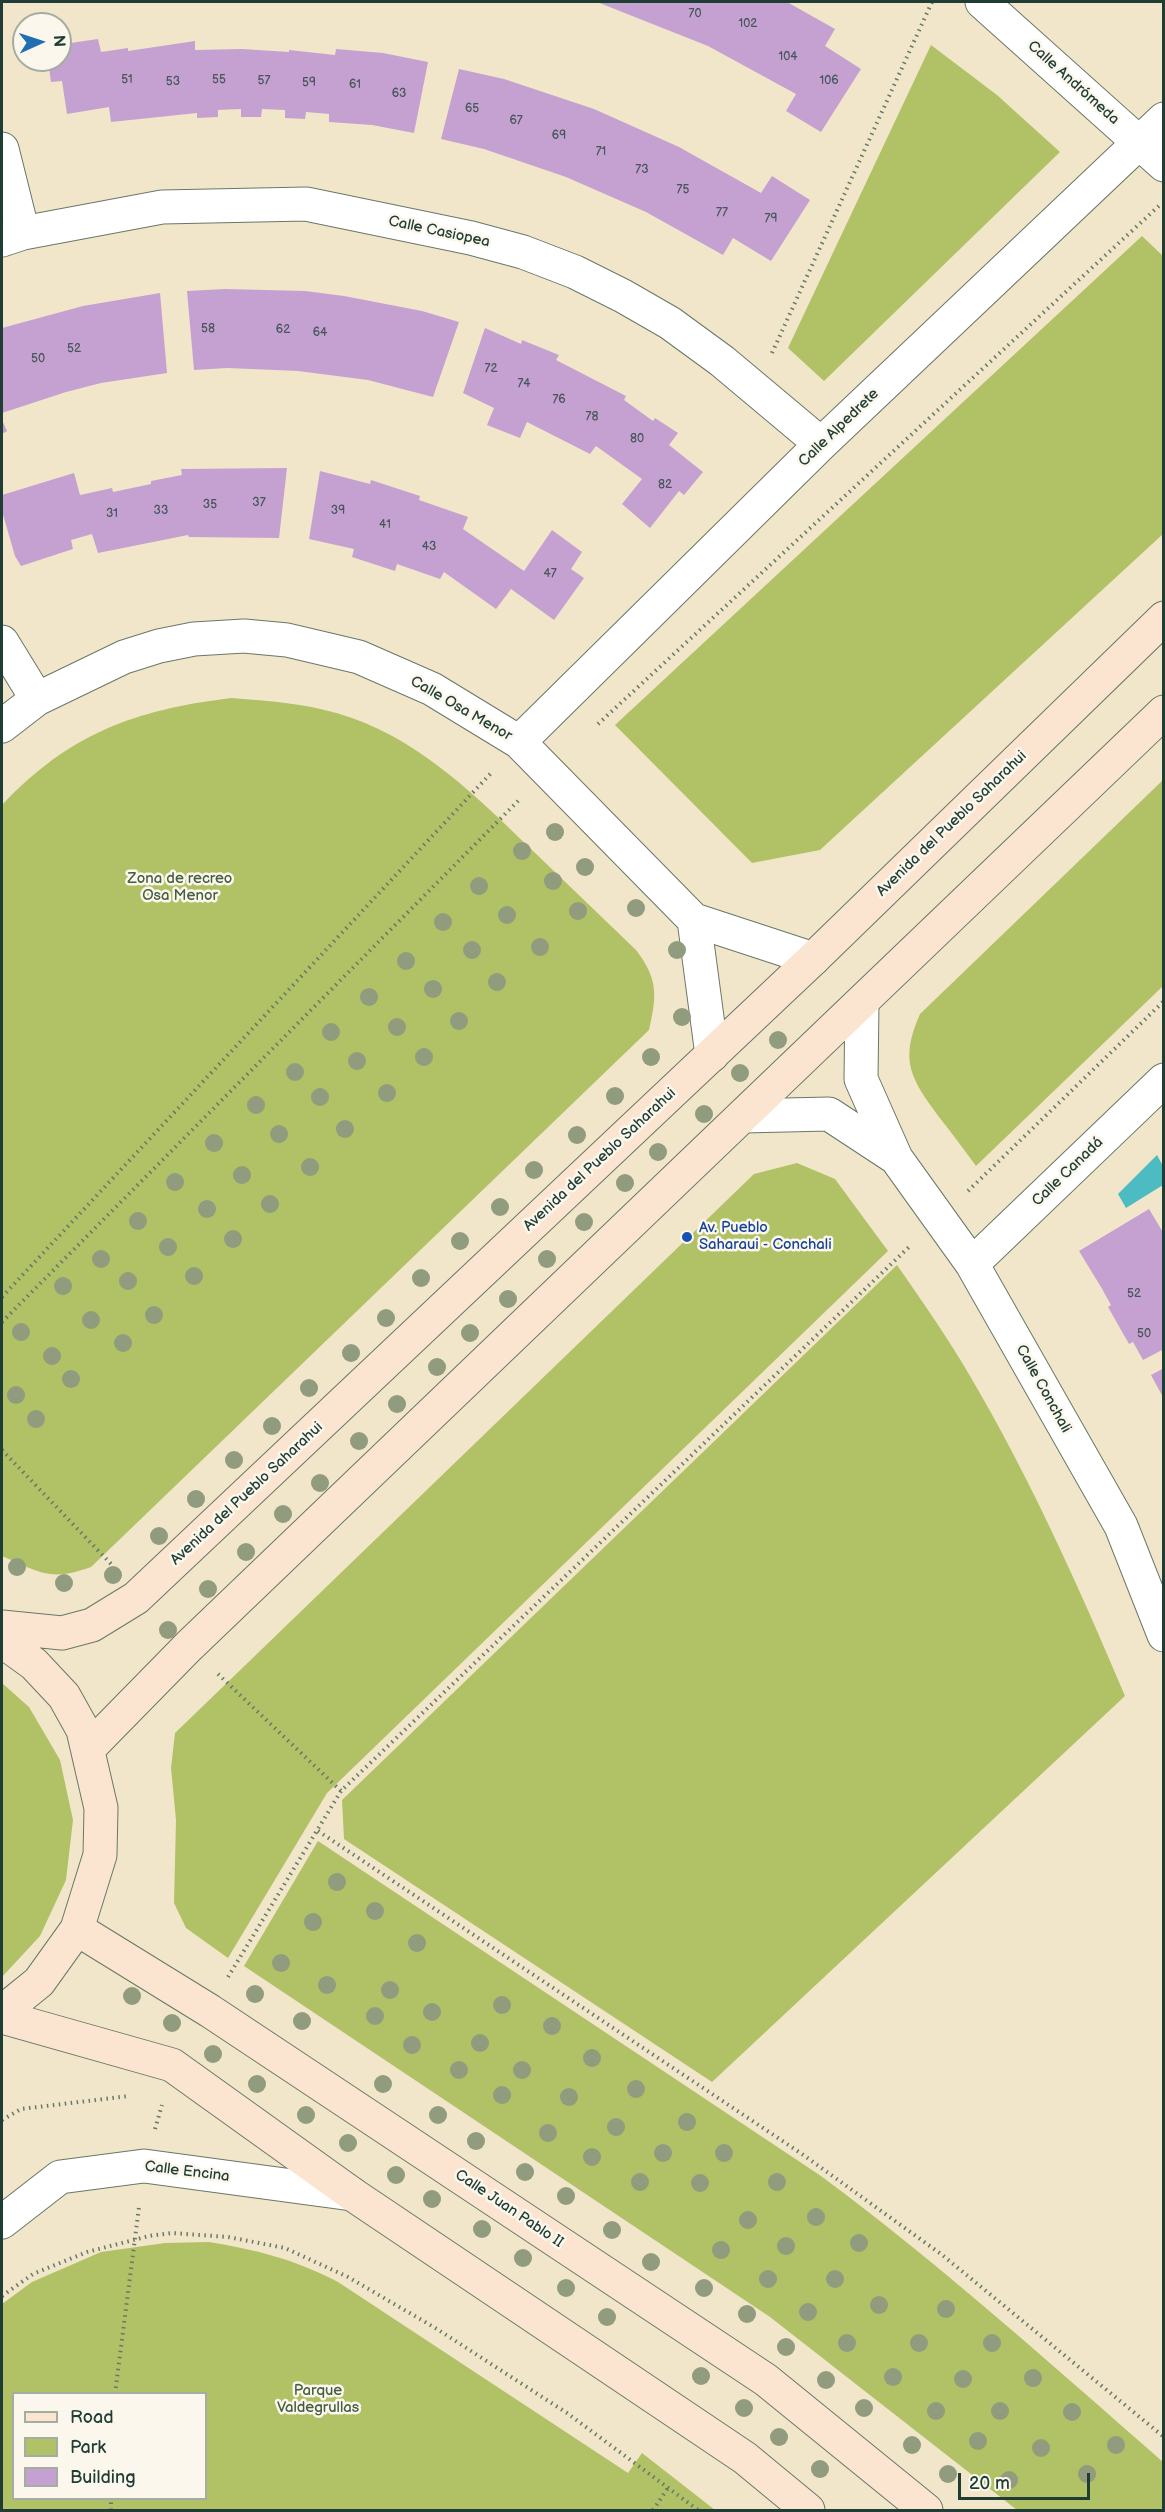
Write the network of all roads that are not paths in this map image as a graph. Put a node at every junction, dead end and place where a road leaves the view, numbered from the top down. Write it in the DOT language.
graph roads {
  1 [pos="982,2"];
  2 [pos="1164,119"];
  3 [pos="1139,143"];
  4 [pos="2,149"];
  5 [pos="1164,165"];
  6 [pos="12,236"];
  7 [pos="821,444"];
  8 [pos="1164,618"];
  9 [pos="2,642"];
  10 [pos="38,699"];
  11 [pos="1164,712"];
  12 [pos="2,726"];
  13 [pos="519,742"];
  14 [pos="694,920"];
  15 [pos="813,959"];
  16 [pos="862,1002"];
  17 [pos="712,1054"];
  18 [pos="1164,1080"];
  19 [pos="744,1116"];
  20 [pos="896,1158"];
  21 [pos="972,1264"];
  22 [pos="2,1627"];
  23 [pos="1164,1635"];
  24 [pos="2,1641"];
  25 [pos="89,1748"];
  26 [pos="77,1929"];
  27 [pos="2,2012"];
  28 [pos="2,2017"];
  29 [pos="352,2194"];
  30 [pos="2,2222"];
  31 [pos="808,2511"];
  32 [pos="926,2511"];
  1 -- 3 [label="street, Calle Andrómeda"];
  2 -- 3 [label="street, Calle Alpedrete"];
  3 -- 5 [label="street, Calle Andrómeda"];
  3 -- 7 [label="street, Calle Alpedrete"];
  4 -- 6 [label="street"];
  6 -- 7 [label="street, Calle Casiopea"];
  7 -- 13 [label="street, Calle Alpedrete"];
  8 -- 15 [label="main road, Avenida del Pueblo Saharahui"];
  9 -- 10 [label="street"];
  10 -- 12 [label="street, Calle Osa Menor"];
  10 -- 13 [label="street, Calle Osa Menor"];
  11 -- 16 [label="main road"];
  13 -- 14 [label="street, Calle Osa Menor"];
  14 -- 15 [label="street"];
  14 -- 17 [label="street"];
  15 -- 17 [label="main road, Avenida del Pueblo Saharahui"];
  16 -- 19 [label="main road"];
  16 -- 20 [label="street, Calle Conchali"];
  17 -- 22 [label="main road, Avenida del Pueblo Saharahui"];
  18 -- 21 [label="street, Calle Canadá"];
  19 -- 20 [label="street, Calle Conchali"];
  19 -- 25 [label="main road"];
  20 -- 21 [label="street, Calle Conchali"];
  21 -- 23 [label="street, Calle Conchali"];
  24 -- 25 [label="main road"];
  25 -- 26 [label="main road"];
  26 -- 27 [label="main road"];
  26 -- 32 [label="main road, Calle Juan Pablo II"];
  28 -- 29 [label="main road"];
  29 -- 30 [label="street, Calle Encina"];
  29 -- 31 [label="main road"];
}
